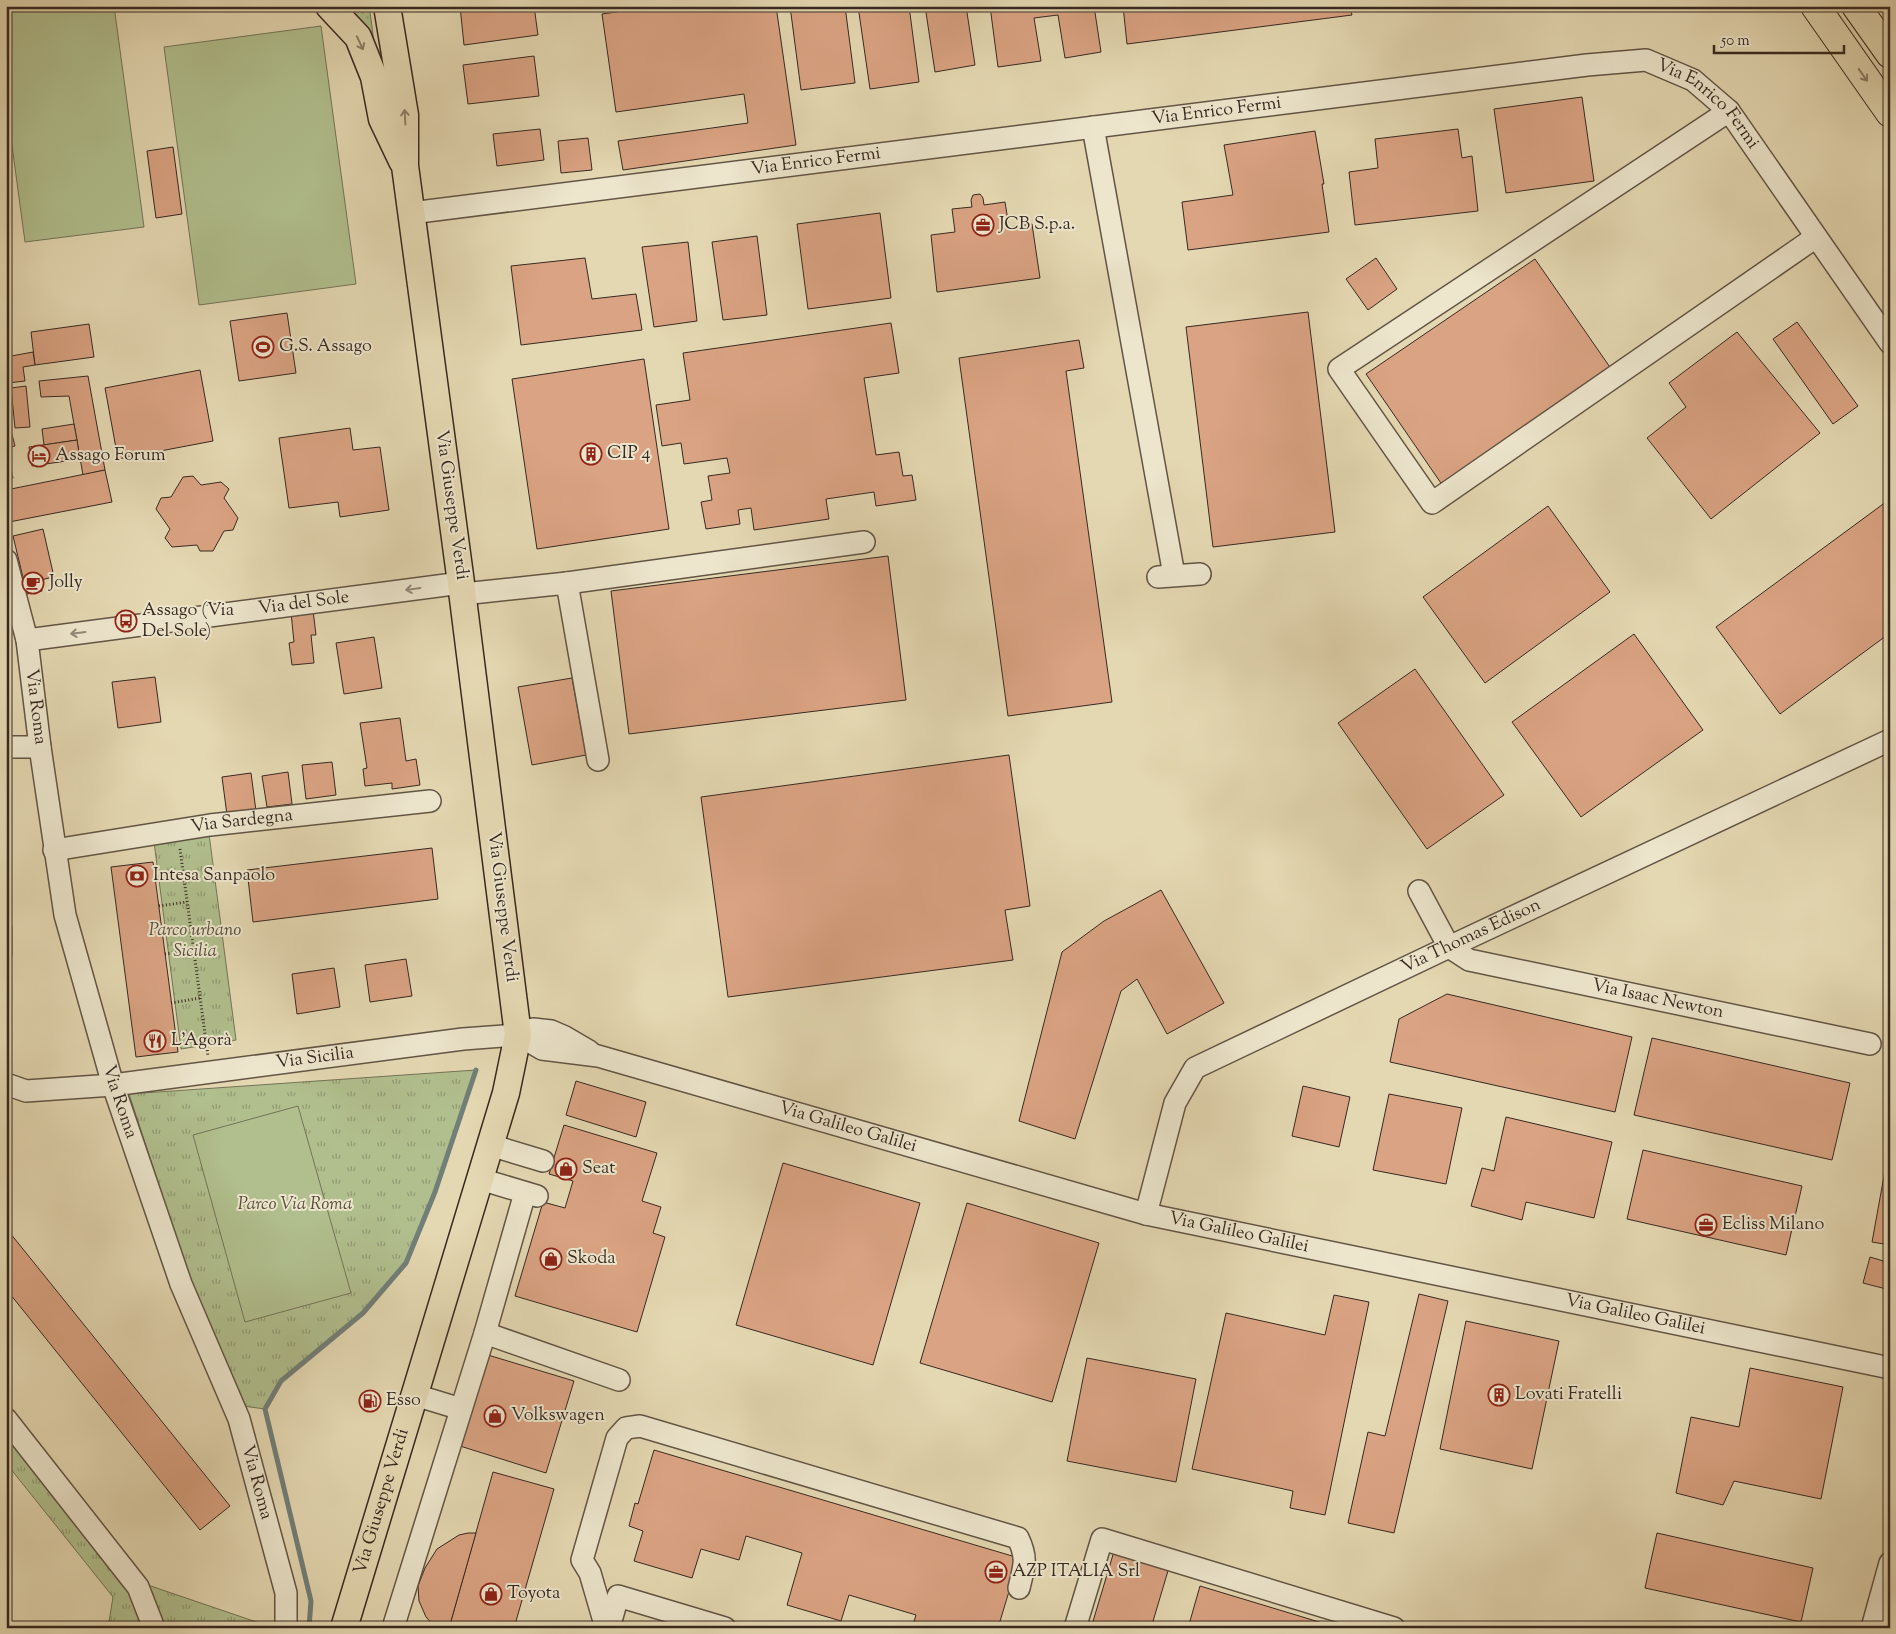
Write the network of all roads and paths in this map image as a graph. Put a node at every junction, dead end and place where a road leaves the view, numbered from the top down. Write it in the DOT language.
graph roads {
  1 [pos="329,6"];
  2 [pos="387,6"];
  3 [pos="1816,6"];
  4 [pos="1856,6"];
  5 [pos="1890,54"];
  6 [pos="1729,111"];
  7 [pos="1890,113"];
  8 [pos="1093,127"];
  9 [pos="405,166"];
  10 [pos="411,214"];
  11 [pos="1816,237"];
  12 [pos="1890,343"];
  13 [pos="864,542"];
  14 [pos="6,560"];
  15 [pos="1200,574"];
  16 [pos="567,583"];
  17 [pos="462,588"];
  18 [pos="26,640"];
  19 [pos="1890,740"];
  20 [pos="6,747"];
  21 [pos="40,747"];
  22 [pos="598,760"];
  23 [pos="430,801"];
  24 [pos="178,831"];
  25 [pos="54,850"];
  26 [pos="1419,891"];
  27 [pos="187,902"];
  28 [pos="159,906"];
  29 [pos="1448,947"];
  30 [pos="194,949"];
  31 [pos="165,954"];
  32 [pos="200,998"];
  33 [pos="171,1003"];
  34 [pos="518,1035"];
  35 [pos="1870,1044"];
  36 [pos="210,1071"];
  37 [pos="6,1084"];
  38 [pos="113,1085"];
  39 [pos="490,1145"];
  40 [pos="542,1161"];
  41 [pos="480,1179"];
  42 [pos="1146,1214"];
  43 [pos="485,1333"];
  44 [pos="1890,1368"];
  45 [pos="619,1380"];
  46 [pos="415,1394"];
  47 [pos="461,1409"];
  48 [pos="6,1419"];
  49 [pos="1890,1563"];
  50 [pos="1019,1588"];
  51 [pos="154,1628"];
  52 [pos="286,1628"];
  53 [pos="344,1628"];
  54 [pos="393,1628"];
  55 [pos="607,1628"];
  56 [pos="725,1628"];
  57 [pos="1075,1628"];
  58 [pos="1394,1628"];
  59 [pos="1872,1628"];
  1 -- 9 [label="main road, Via Giuseppe Verdi, one-way"];
  9 -- 2 [label="main road, Via Giuseppe Verdi, one-way"];
  3 -- 7 [label="highway, one-way"];
  4 -- 5 [label="highway"];
  6 -- 8 [label="street, Via Enrico Fermi"];
  6 -- 11 [label="street, Via Enrico Fermi"];
  6 -- 11 [label="street"];
  8 -- 10 [label="street, Via Enrico Fermi"];
  8 -- 15 [label="street"];
  9 -- 10 [label="main road, Via Giuseppe Verdi"];
  10 -- 17 [label="main road, Via Giuseppe Verdi"];
  11 -- 12 [label="street, Via Enrico Fermi"];
  13 -- 16 [label="street, Via del Sole"];
  14 -- 18 [label="street, Via Roma"];
  16 -- 17 [label="street, Via del Sole"];
  16 -- 22 [label="street"];
  17 -- 18 [label="street, Via del Sole, one-way"];
  17 -- 34 [label="main road, Via Giuseppe Verdi"];
  18 -- 21 [label="street, Via Roma"];
  19 -- 29 [label="street, Via Thomas Edison"];
  20 -- 21 [label="street"];
  21 -- 25 [label="street, Via Roma"];
  23 -- 24 [label="street, Via Sardegna"];
  24 -- 25 [label="street, Via Sardegna"];
  24 -- 27 [label="path"];
  25 -- 38 [label="street, Via Roma"];
  26 -- 29 [label="street"];
  27 -- 28 [label="path"];
  27 -- 30 [label="path"];
  29 -- 35 [label="street, Via Isaac Newton"];
  29 -- 42 [label="street, Via Thomas Edison"];
  30 -- 31 [label="path"];
  30 -- 32 [label="path"];
  32 -- 33 [label="path"];
  32 -- 36 [label="path"];
  34 -- 36 [label="street, Via Sicilia"];
  34 -- 39 [label="main road, Via Giuseppe Verdi"];
  34 -- 42 [label="street, Via Galileo Galilei"];
  36 -- 38 [label="street, Via Sicilia"];
  37 -- 38 [label="street, Via Sicilia"];
  38 -- 52 [label="street, Via Roma"];
  39 -- 40 [label="street"];
  39 -- 41 [label="main road, Via Giuseppe Verdi"];
  41 -- 43 [label="street"];
  41 -- 46 [label="main road, Via Giuseppe Verdi"];
  42 -- 44 [label="street, Via Galileo Galilei"];
  43 -- 45 [label="street"];
  43 -- 47 [label="street"];
  46 -- 47 [label="street"];
  46 -- 53 [label="main road, Via Giuseppe Verdi"];
  47 -- 54 [label="street"];
  48 -- 51 [label="street"];
  49 -- 59 [label="street"];
  50 -- 55 [label="street"];
  55 -- 56 [label="street"];
  57 -- 58 [label="street"];
}
